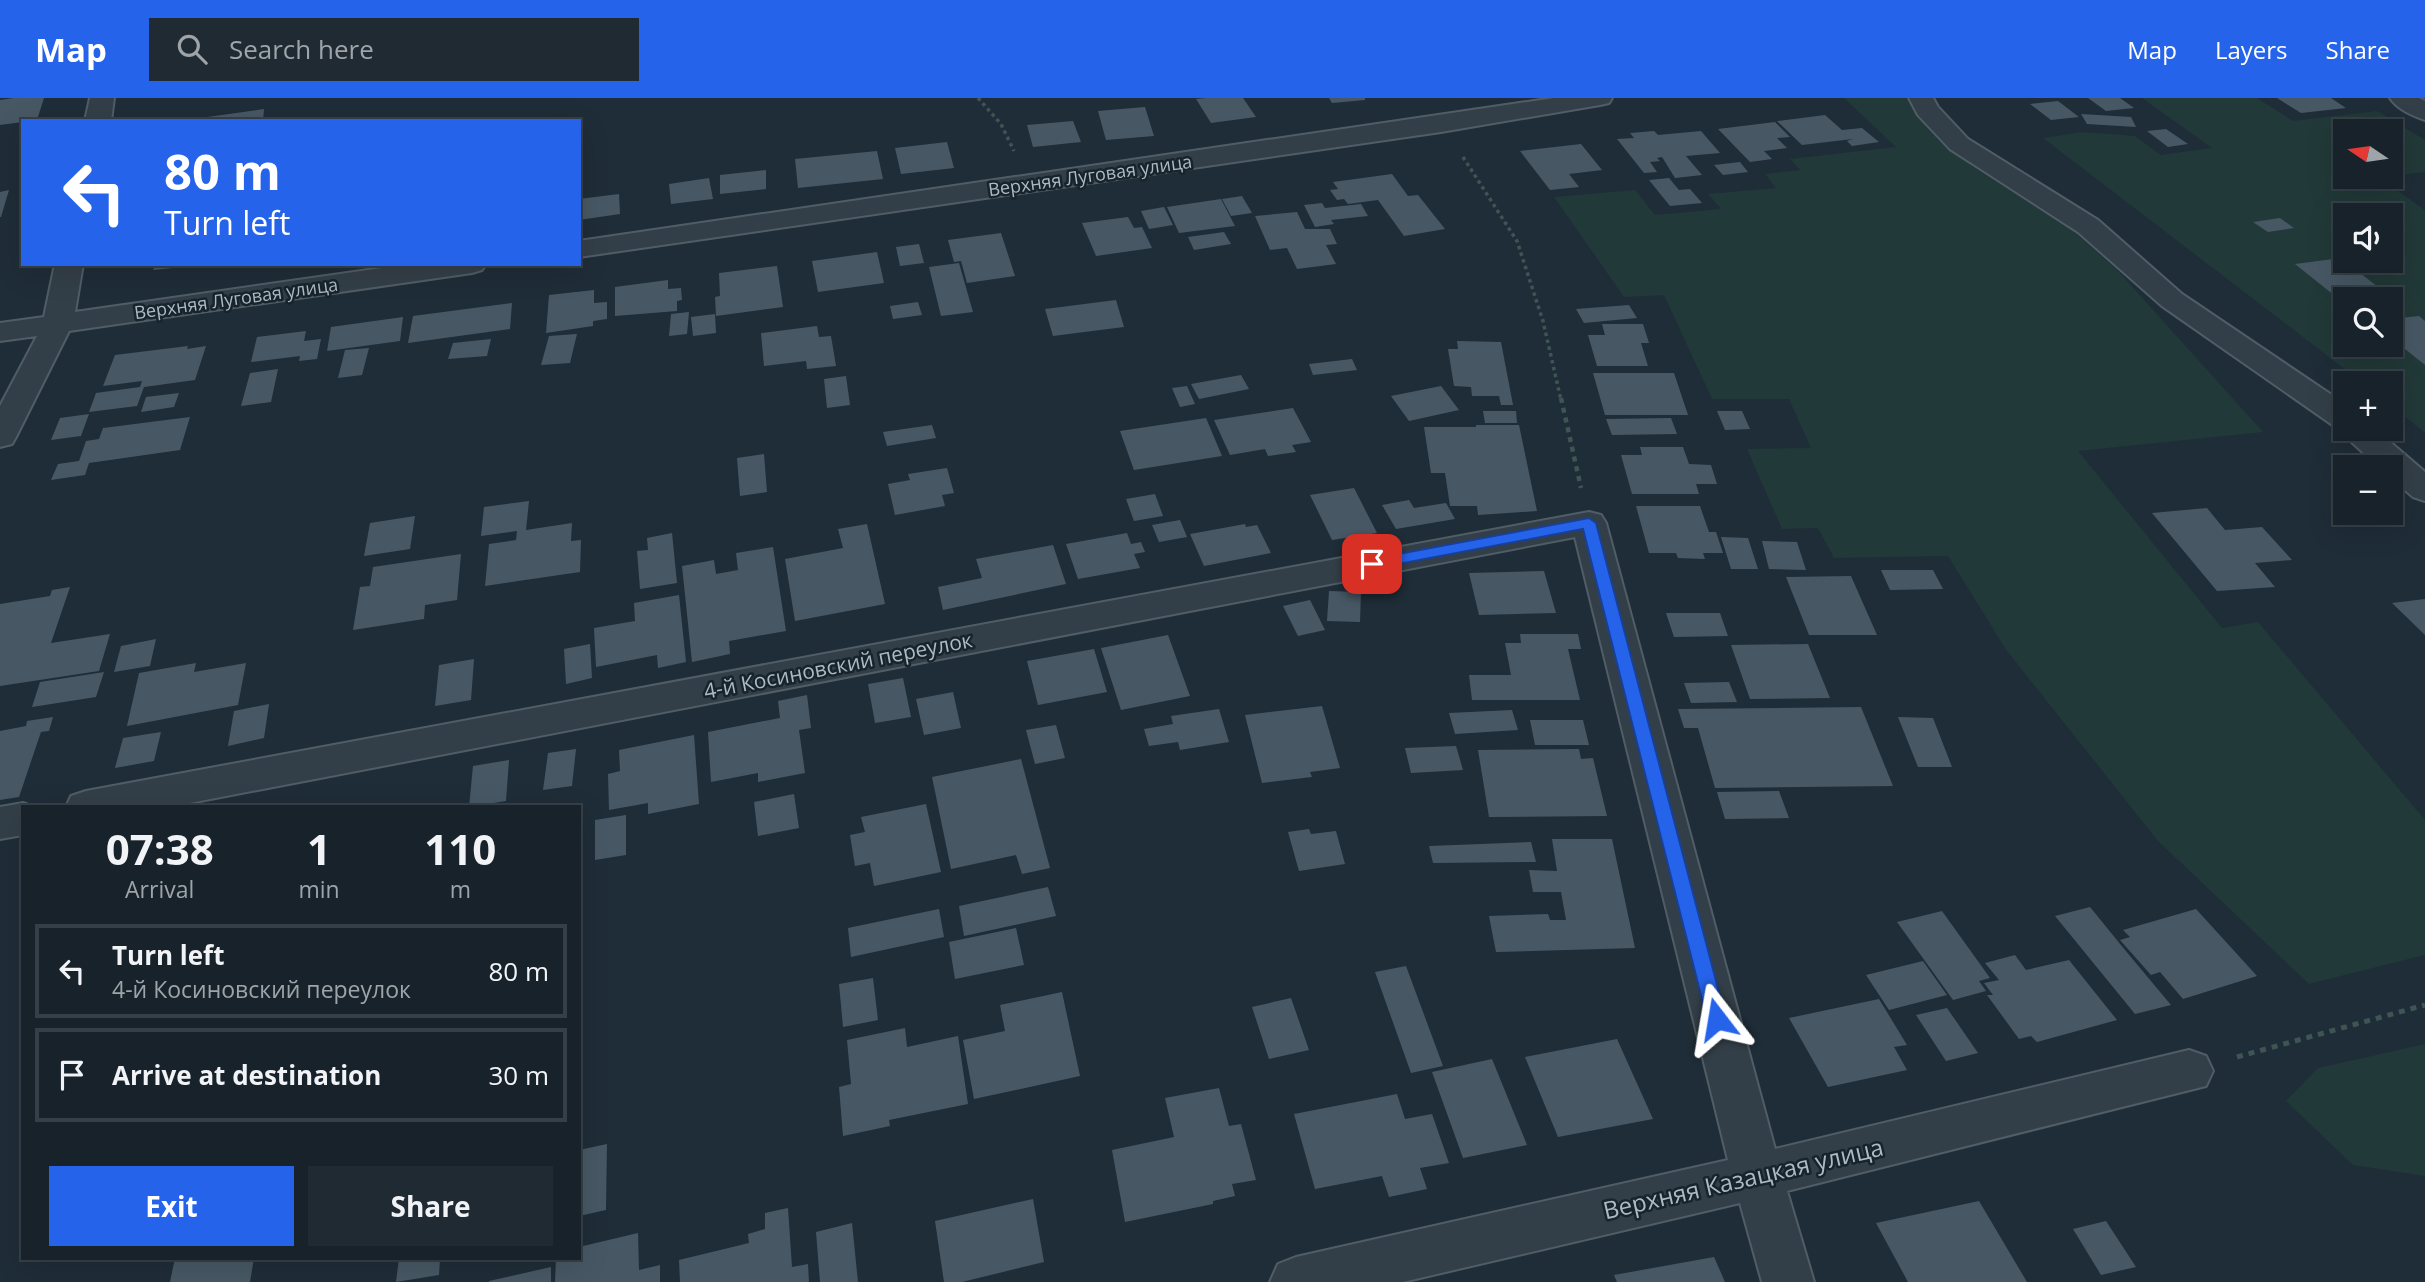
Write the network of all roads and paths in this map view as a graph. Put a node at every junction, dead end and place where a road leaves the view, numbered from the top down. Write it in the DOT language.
graph roads {
  1 [pos="102,98"];
  2 [pos="978,98"];
  3 [pos="1600,98"];
  4 [pos="1921,98"];
  5 [pos="2402,98"];
  6 [pos="2425,112"];
  7 [pos="98,119"];
  8 [pos="1441,124"];
  9 [pos="1030,183"];
  10 [pos="581,249"];
  11 [pos="69,266"];
  12 [pos="458,266"];
  13 [pos="58,324"];
  14 [pos="0,332"];
  15 [pos="2333,411"];
  16 [pos="0,437"];
  17 [pos="2370,441"];
  18 [pos="2425,490"];
  19 [pos="1589,523"];
  20 [pos="97,805"];
  21 [pos="21,819"];
  22 [pos="0,823"];
  23 [pos="2425,1005"];
  24 [pos="2189,1071"];
  25 [pos="1757,1176"];
  26 [pos="1296,1282"];
  27 [pos="1787,1282"];
  1 -- 7 [label="street"];
  2 -- 9 [label="path"];
  3 -- 8 [label="street, Верхняя Луговая улица"];
  4 -- 15 [label="street"];
  5 -- 6 [label="street"];
  8 -- 9 [label="street, Верхняя Луговая улица"];
  8 -- 19 [label="path"];
  9 -- 10 [label="street, Верхняя Луговая улица"];
  11 -- 13 [label="street"];
  12 -- 13 [label="street, Верхняя Луговая улица"];
  13 -- 14 [label="street, Верхняя Луговая улица"];
  13 -- 16 [label="street"];
  17 -- 18 [label="street"];
  19 -- 20 [label="street, 4-й Косиновский переулок"];
  19 -- 25 [label="street"];
  21 -- 22 [label="street"];
  23 -- 24 [label="path"];
  24 -- 25 [label="street, Верхняя Казацкая улица"];
  25 -- 26 [label="street, Верхняя Казацкая улица"];
  25 -- 27 [label="street"];
}
